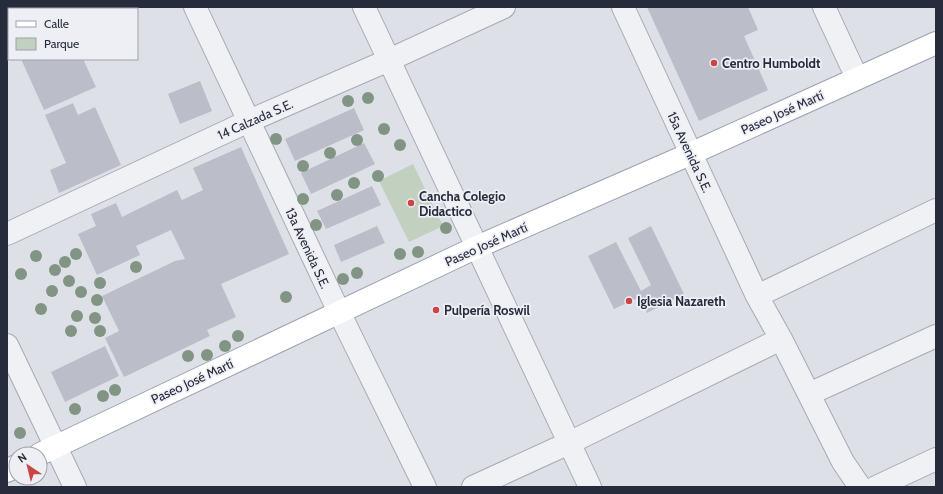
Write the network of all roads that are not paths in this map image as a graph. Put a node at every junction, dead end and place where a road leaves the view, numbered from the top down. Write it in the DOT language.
graph roads {
  1 [pos="195,7"];
  2 [pos="364,7"];
  3 [pos="623,7"];
  4 [pos="824,7"];
  5 [pos="494,9"];
  6 [pos="935,45"];
  7 [pos="389,60"];
  8 [pos="857,78"];
  9 [pos="248,121"];
  10 [pos="690,154"];
  11 [pos="936,210"];
  12 [pos="7,234"];
  13 [pos="477,247"];
  14 [pos="757,296"];
  15 [pos="339,312"];
  16 [pos="936,336"];
  17 [pos="781,339"];
  18 [pos="7,345"];
  19 [pos="809,394"];
  20 [pos="569,443"];
  21 [pos="46,446"];
  22 [pos="48,450"];
  23 [pos="936,459"];
  24 [pos="75,487"];
  25 [pos="425,487"];
  26 [pos="473,487"];
  27 [pos="590,487"];
  28 [pos="860,487"];
  29 [pos="876,487"];
  1 -- 9 [label="street, 13a Avenida S.E."];
  2 -- 7 [label="street"];
  3 -- 10 [label="street, 15a Avenida S.E."];
  4 -- 8 [label="street"];
  5 -- 7 [label="street, 14 Calzada S.E."];
  6 -- 8 [label="main road, Paseo José Martí"];
  7 -- 9 [label="street, 14 Calzada S.E."];
  7 -- 13 [label="street"];
  8 -- 10 [label="main road, Paseo José Martí"];
  9 -- 12 [label="street, 14 Calzada S.E."];
  9 -- 15 [label="street, 13a Avenida S.E."];
  10 -- 13 [label="main road, Paseo José Martí"];
  10 -- 14 [label="street, 15a Avenida S.E."];
  11 -- 14 [label="street"];
  13 -- 15 [label="main road, Paseo José Martí"];
  13 -- 20 [label="street"];
  14 -- 17 [label="street, 15a Avenida S.E."];
  15 -- 22 [label="main road, Paseo José Martí"];
  15 -- 25 [label="street, 13a Avenida S.E."];
  16 -- 19 [label="street"];
  17 -- 19 [label="street, 15a Avenida S.E."];
  17 -- 20 [label="street"];
  18 -- 21 [label="street"];
  19 -- 28 [label="street, 15a Avenida S.E."];
  20 -- 26 [label="street"];
  20 -- 27 [label="street"];
  22 -- 24 [label="street"];
  23 -- 29 [label="street"];
}
